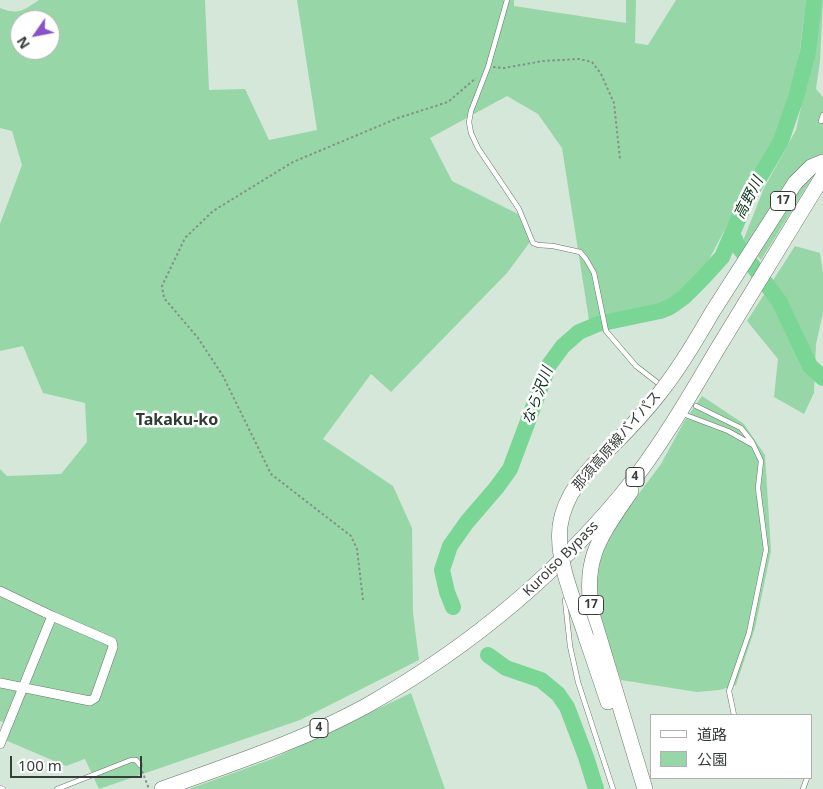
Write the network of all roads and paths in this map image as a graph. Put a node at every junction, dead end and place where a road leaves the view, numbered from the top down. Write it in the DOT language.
graph roads {
  1 [pos="507,0"];
  2 [pos="488,67"];
  3 [pos="823,115"];
  4 [pos="820,121"];
  5 [pos="620,160"];
  6 [pos="823,162"];
  7 [pos="823,176"];
  8 [pos="658,383"];
  9 [pos="696,406"];
  10 [pos="680,412"];
  11 [pos="665,434"];
  12 [pos="754,446"];
  13 [pos="0,590"];
  14 [pos="564,594"];
  15 [pos="363,600"];
  16 [pos="52,616"];
  17 [pos="0,683"];
  18 [pos="24,688"];
  19 [pos="734,714"];
  20 [pos="0,744"];
  21 [pos="140,764"];
  22 [pos="58,789"];
  23 [pos="149,789"];
  24 [pos="162,789"];
  25 [pos="613,789"];
  26 [pos="638,789"];
  27 [pos="645,789"];
  1 -- 2 [label="lane"];
  2 -- 5 [label="path"];
  2 -- 8 [label="lane"];
  2 -- 15 [label="path"];
  3 -- 4 [label="lane"];
  6 -- 26 [label="main road, 那須高原線バイパス / 17, bridge"];
  7 -- 10 [label="main road, Kuroiso Bypass / 4"];
  9 -- 12 [label="lane"];
  10 -- 11 [label="main road, Kuroiso Bypass / 4"];
  10 -- 12 [label="lane"];
  11 -- 24 [label="main road, Kuroiso Bypass / 4"];
  11 -- 27 [label="main road, 17"];
  12 -- 19 [label="lane"];
  13 -- 16 [label="street"];
  14 -- 25 [label="lane"];
  16 -- 18 [label="street"];
  16 -- 18 [label="street"];
  17 -- 18 [label="street"];
  18 -- 20 [label="street"];
  21 -- 22 [label="lane"];
  21 -- 23 [label="path"];
}
